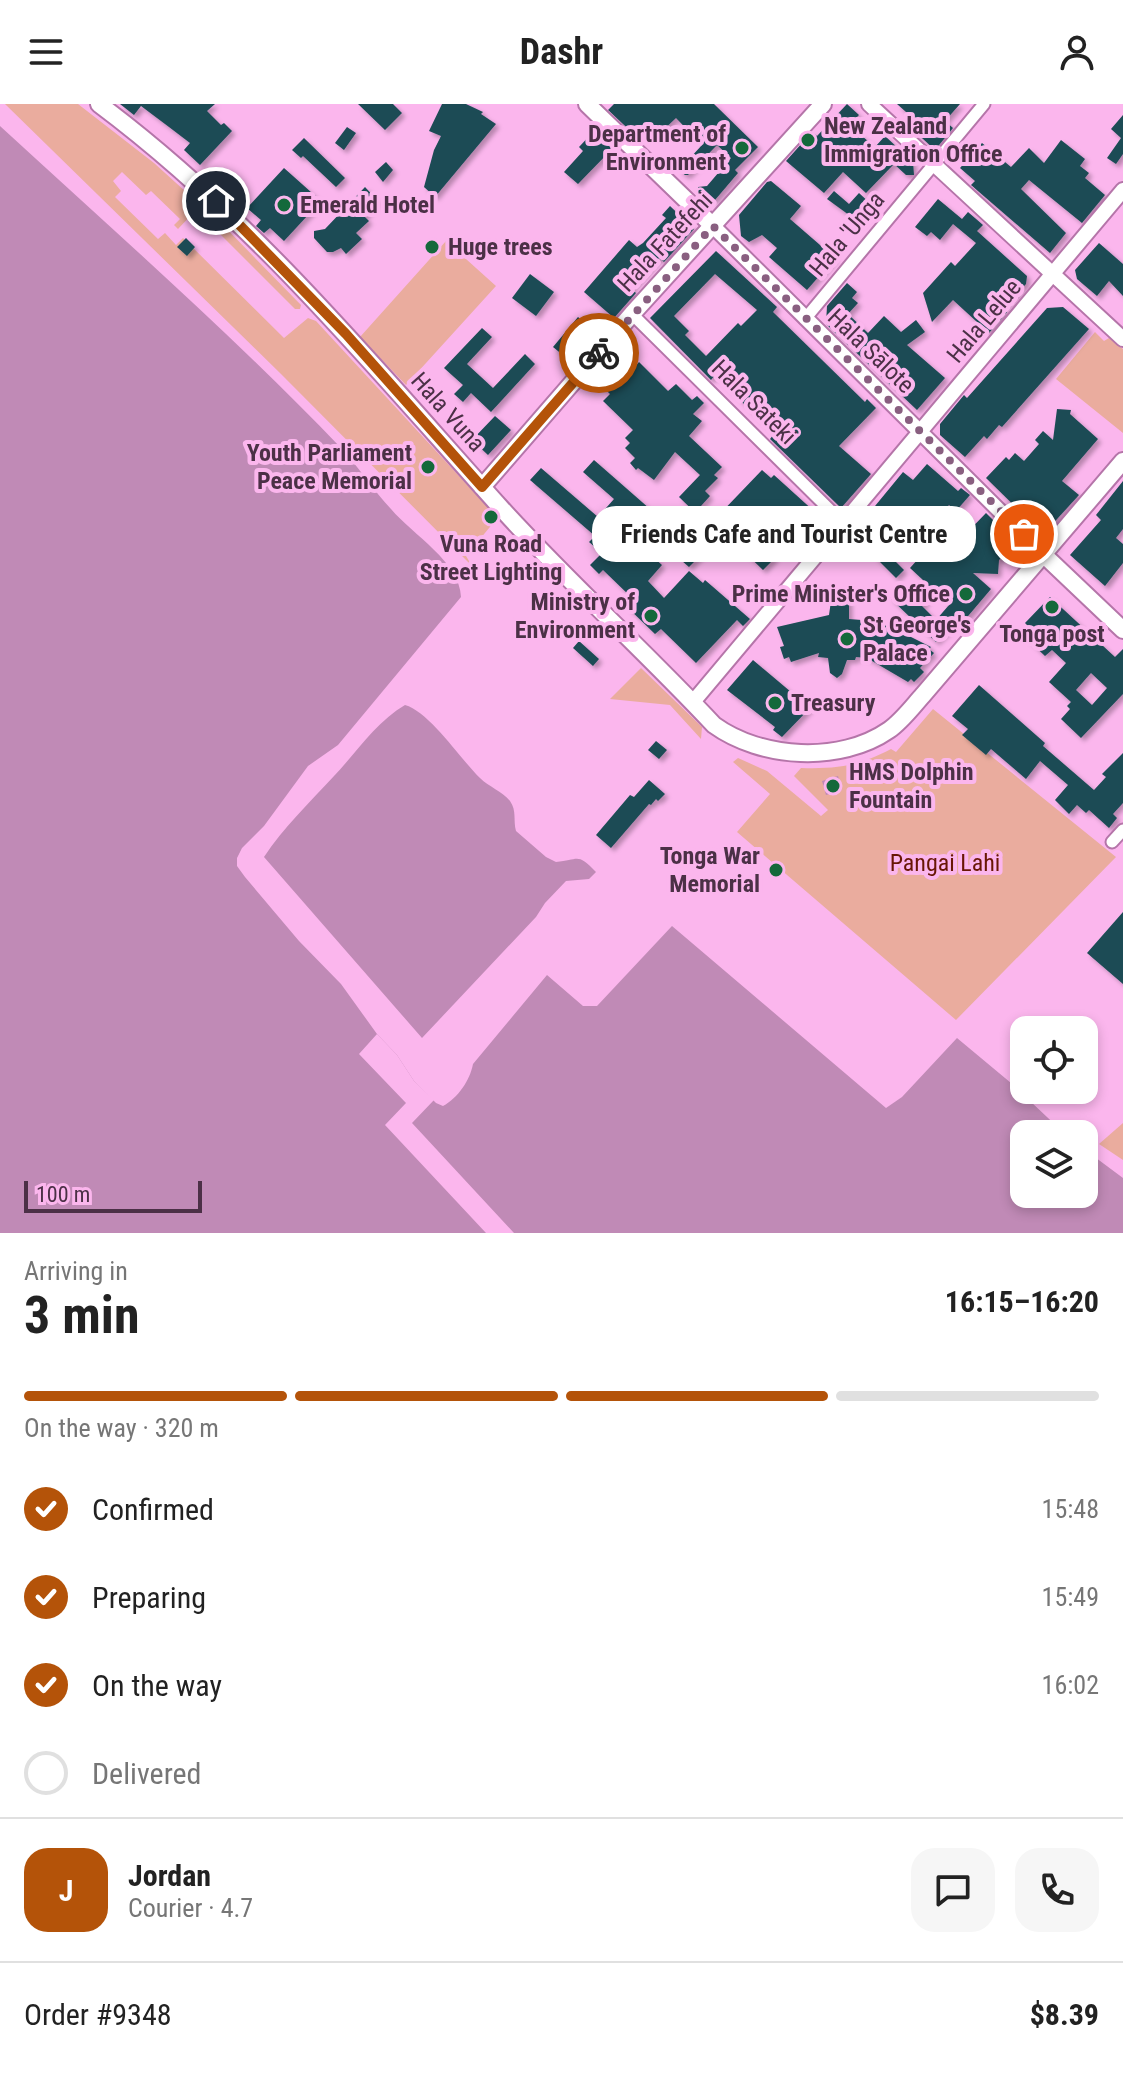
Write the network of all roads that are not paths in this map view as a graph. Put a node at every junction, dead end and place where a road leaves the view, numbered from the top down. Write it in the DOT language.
graph roads {
  1 [pos="99,104"];
  2 [pos="587,104"];
  3 [pos="823,104"];
  4 [pos="869,104"];
  5 [pos="984,104"];
  6 [pos="934,165"];
  7 [pos="1123,190"];
  8 [pos="713,226"];
  9 [pos="1052,274"];
  10 [pos="632,314"];
  11 [pos="805,319"];
  12 [pos="1123,339"];
  13 [pos="920,431"];
  14 [pos="1123,461"];
  15 [pos="482,487"];
  16 [pos="842,522"];
  17 [pos="1044,555"];
  18 [pos="1123,630"];
  19 [pos="693,702"];
  20 [pos="1123,830"];
  21 [pos="1112,842"];
  1 -- 15 [label="main road, Hala Vuna"];
  2 -- 8 [label="main road, Hala Sālote"];
  3 -- 8 [label="main road, Hala Fatefehi"];
  4 -- 6 [label="street"];
  5 -- 6 [label="street, Hala 'Unga"];
  6 -- 9 [label="street"];
  6 -- 11 [label="street, Hala 'Unga"];
  7 -- 9 [label="street, Hala Lelue"];
  8 -- 10 [label="main road, Hala Fatefehi"];
  8 -- 11 [label="street, Hala Sālote"];
  9 -- 12 [label="street"];
  9 -- 13 [label="street, Hala Lelue"];
  10 -- 15 [label="main road, Hala Fatefehi"];
  10 -- 16 [label="street, Hala Sateki"];
  11 -- 13 [label="street, Hala Sālote"];
  13 -- 16 [label="street, Hala Lelue"];
  13 -- 17 [label="street, Hala Sālote"];
  14 -- 17 [label="main road, Hala Vuna"];
  15 -- 19 [label="main road, Hala Vuna"];
  16 -- 19 [label="street, Hala Lelue"];
  17 -- 18 [label="main road, Hala Sālote"];
  17 -- 19 [label="main road, Hala Vuna"];
  20 -- 21 [label="street"];
}
